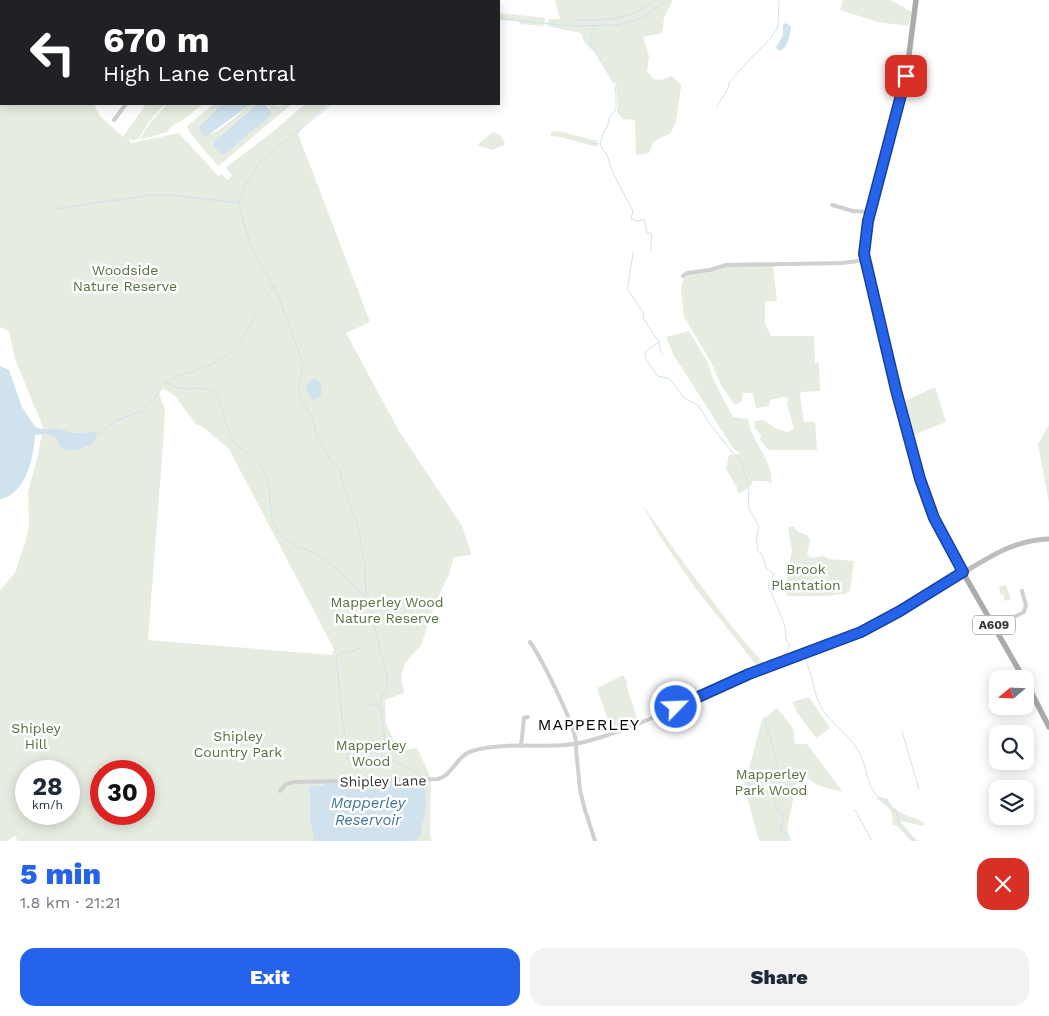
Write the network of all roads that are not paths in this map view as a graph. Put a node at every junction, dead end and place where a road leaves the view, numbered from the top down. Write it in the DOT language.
graph roads {
  1 [pos="916,0"];
  2 [pos="125,105"];
  3 [pos="114,120"];
  4 [pos="832,205"];
  5 [pos="870,212"];
  6 [pos="865,260"];
  7 [pos="683,276"];
  8 [pos="1049,539"];
  9 [pos="963,572"];
  10 [pos="1022,591"];
  11 [pos="995,626"];
  12 [pos="530,642"];
  13 [pos="1019,670"];
  14 [pos="1034,698"];
  15 [pos="528,717"];
  16 [pos="1049,727"];
  17 [pos="578,744"];
  18 [pos="521,746"];
  19 [pos="280,791"];
  20 [pos="595,841"];
  1 -- 5 [label="main road, A609"];
  2 -- 3 [label="street"];
  4 -- 5 [label="street"];
  5 -- 6 [label="main road, A609"];
  6 -- 7 [label="street"];
  6 -- 9 [label="main road, A609"];
  8 -- 9 [label="street"];
  9 -- 11 [label="main road, A609"];
  9 -- 17 [label="street, Shipley Lane"];
  10 -- 11 [label="street"];
  11 -- 13 [label="main road, A609"];
  12 -- 17 [label="street"];
  14 -- 16 [label="main road, A609"];
  15 -- 18 [label="street"];
  17 -- 18 [label="street, Shipley Lane"];
  17 -- 20 [label="street"];
  18 -- 19 [label="street, Shipley Lane"];
}
